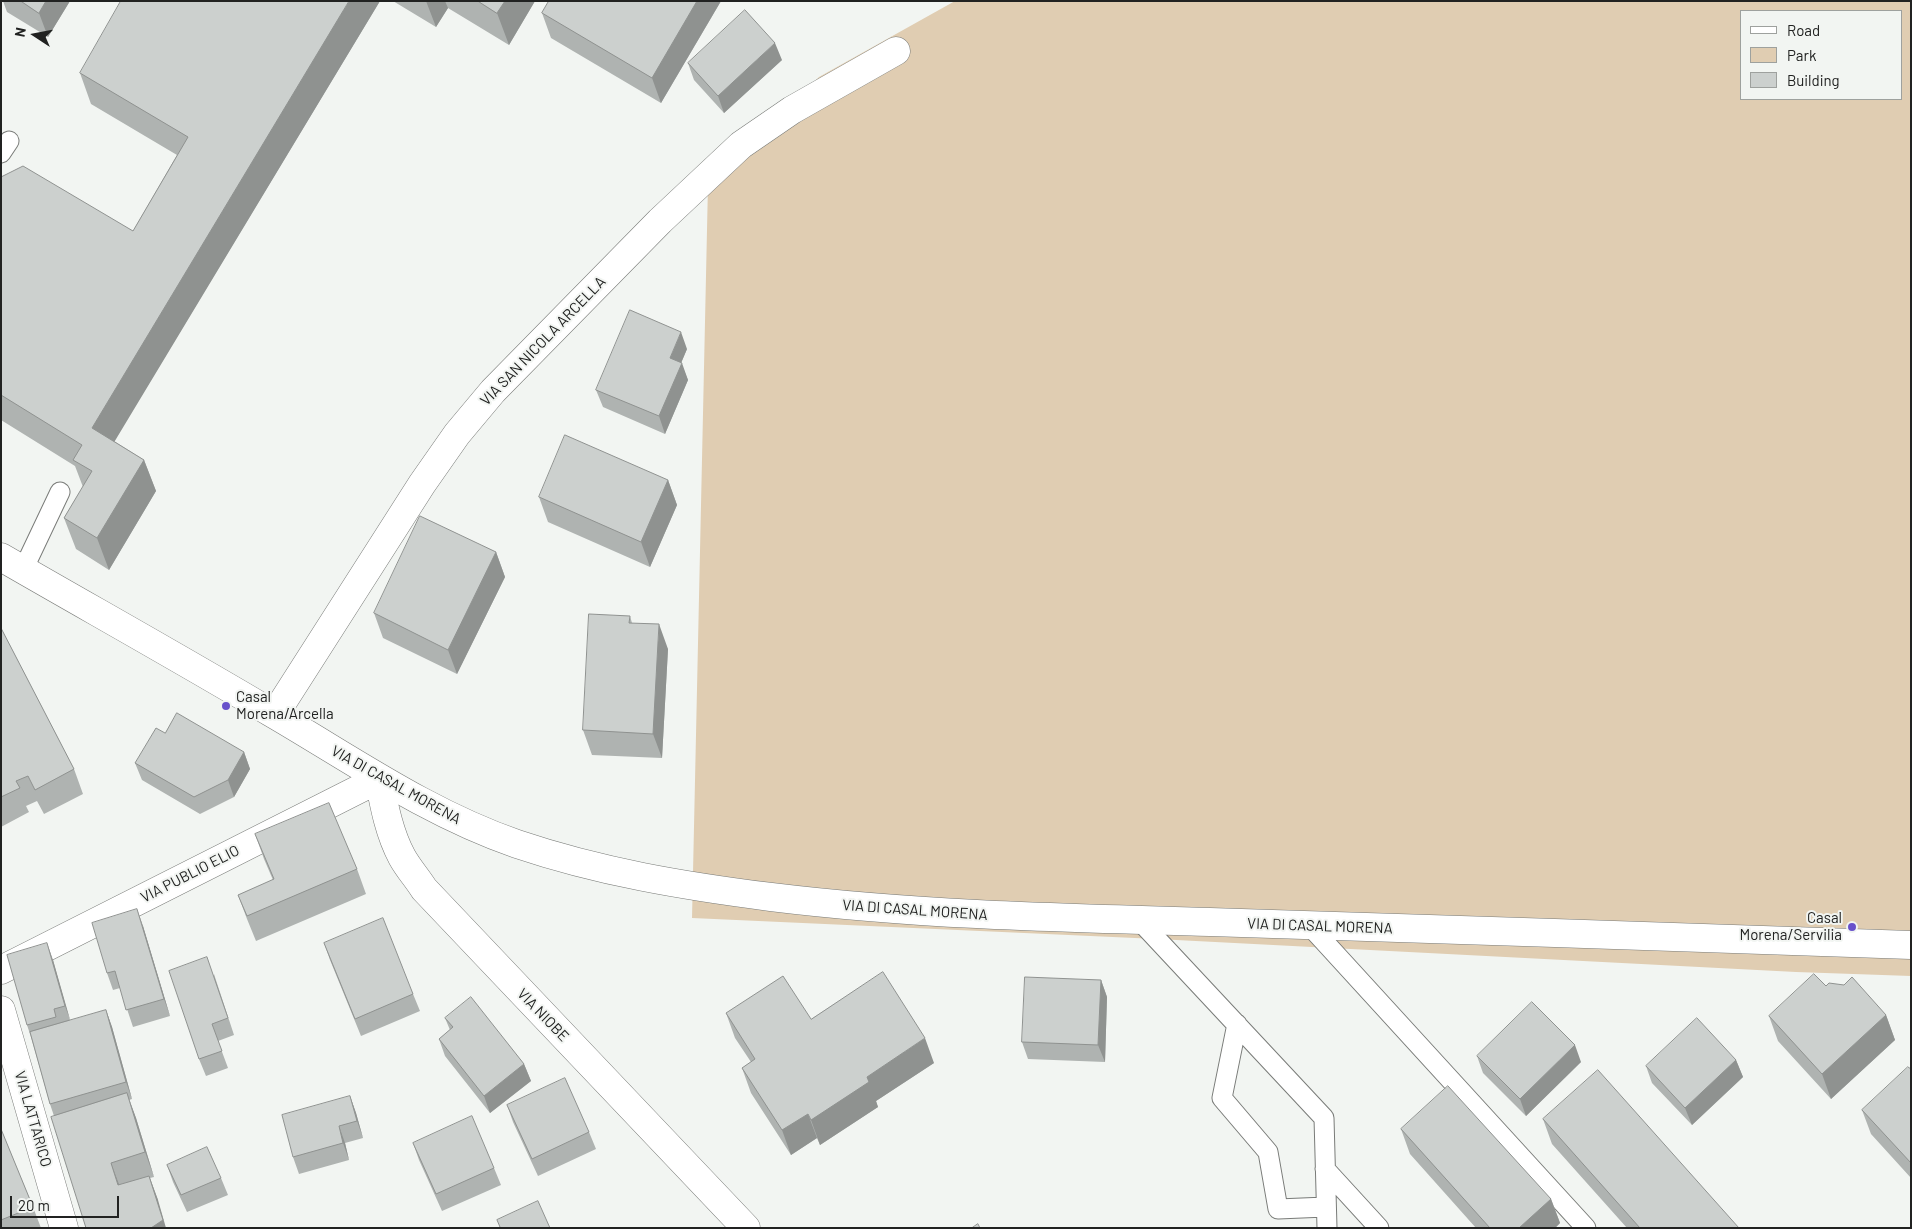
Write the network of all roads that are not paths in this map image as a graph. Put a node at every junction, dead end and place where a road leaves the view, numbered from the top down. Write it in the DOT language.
graph roads {
  1 [pos="896,51"];
  2 [pos="60,492"];
  3 [pos="12,563"];
  4 [pos="275,714"];
  5 [pos="379,779"];
  6 [pos="1140,920"];
  7 [pos="1309,925"];
  8 [pos="1911,945"];
  9 [pos="1,970"];
  10 [pos="1,1010"];
  11 [pos="1237,1024"];
  12 [pos="1325,1169"];
  13 [pos="1326,1207"];
  14 [pos="64,1228"];
  15 [pos="746,1228"];
  16 [pos="1327,1228"];
  17 [pos="1380,1228"];
  18 [pos="1586,1228"];
  1 -- 4 [label="street, VIA SAN NICOLA ARCELLA"];
  2 -- 3 [label="lane"];
  3 -- 4 [label="street, VIA DI CASAL MORENA"];
  4 -- 5 [label="street, VIA DI CASAL MORENA"];
  5 -- 6 [label="street, VIA DI CASAL MORENA"];
  5 -- 9 [label="street, VIA PUBLIO ELIO"];
  5 -- 15 [label="street, VIA NIOBE"];
  6 -- 7 [label="street, VIA DI CASAL MORENA"];
  6 -- 11 [label="lane"];
  7 -- 8 [label="street, VIA DI CASAL MORENA"];
  7 -- 18 [label="lane"];
  10 -- 14 [label="street, VIA LATTARICO"];
  11 -- 12 [label="lane"];
  11 -- 13 [label="lane"];
  12 -- 13 [label="lane"];
  12 -- 17 [label="lane"];
  13 -- 16 [label="lane"];
}
